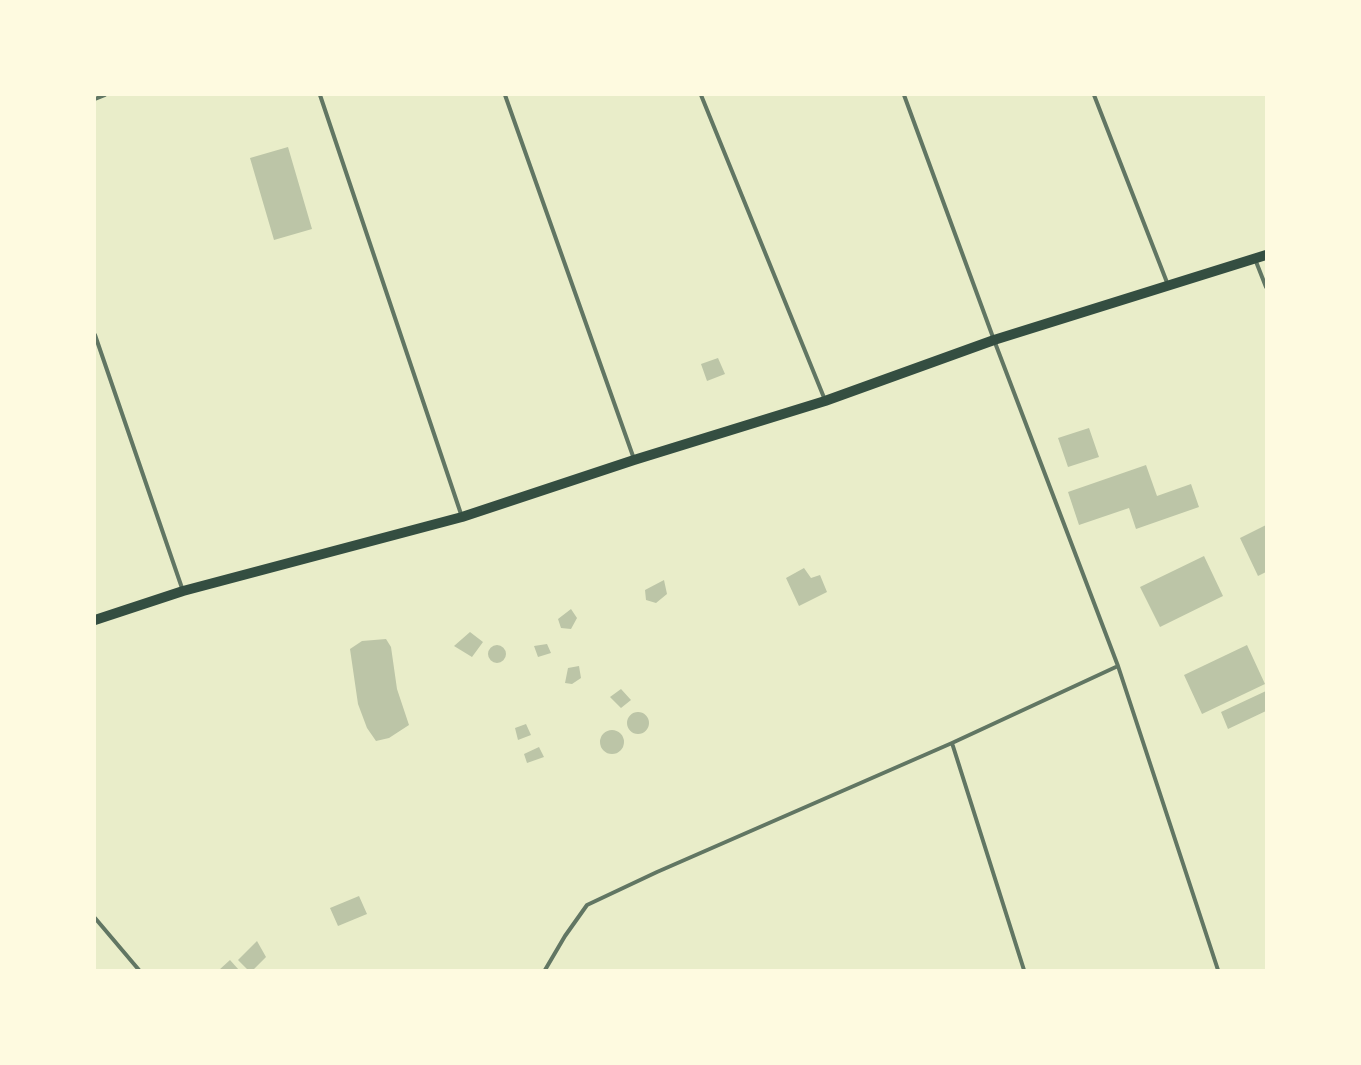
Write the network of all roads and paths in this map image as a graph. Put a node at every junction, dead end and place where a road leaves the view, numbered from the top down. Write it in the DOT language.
graph roads {
  1 [pos="105,95"];
  2 [pos="320,95"];
  3 [pos="505,95"];
  4 [pos="701,95"];
  5 [pos="904,95"];
  6 [pos="1094,95"];
  7 [pos="95,99"];
  8 [pos="1266,255"];
  9 [pos="1255,258"];
  10 [pos="1168,286"];
  11 [pos="1266,287"];
  12 [pos="95,335"];
  13 [pos="994,340"];
  14 [pos="825,401"];
  15 [pos="634,460"];
  16 [pos="462,517"];
  17 [pos="183,591"];
  18 [pos="95,620"];
  19 [pos="1118,666"];
  20 [pos="952,743"];
  21 [pos="95,918"];
  22 [pos="139,970"];
  23 [pos="545,970"];
  24 [pos="1024,970"];
  25 [pos="1218,970"];
  1 -- 7 [label="street"];
  2 -- 16 [label="street"];
  3 -- 15 [label="street"];
  4 -- 14 [label="street"];
  5 -- 13 [label="street"];
  6 -- 10 [label="street"];
  8 -- 9 [label="main road"];
  9 -- 10 [label="main road"];
  9 -- 11 [label="street"];
  10 -- 13 [label="main road"];
  12 -- 17 [label="street"];
  13 -- 14 [label="main road"];
  13 -- 19 [label="street"];
  14 -- 15 [label="main road"];
  15 -- 16 [label="main road"];
  16 -- 17 [label="main road"];
  17 -- 18 [label="main road"];
  19 -- 20 [label="street"];
  19 -- 25 [label="street"];
  20 -- 23 [label="street"];
  20 -- 24 [label="street"];
  21 -- 22 [label="street"];
}
